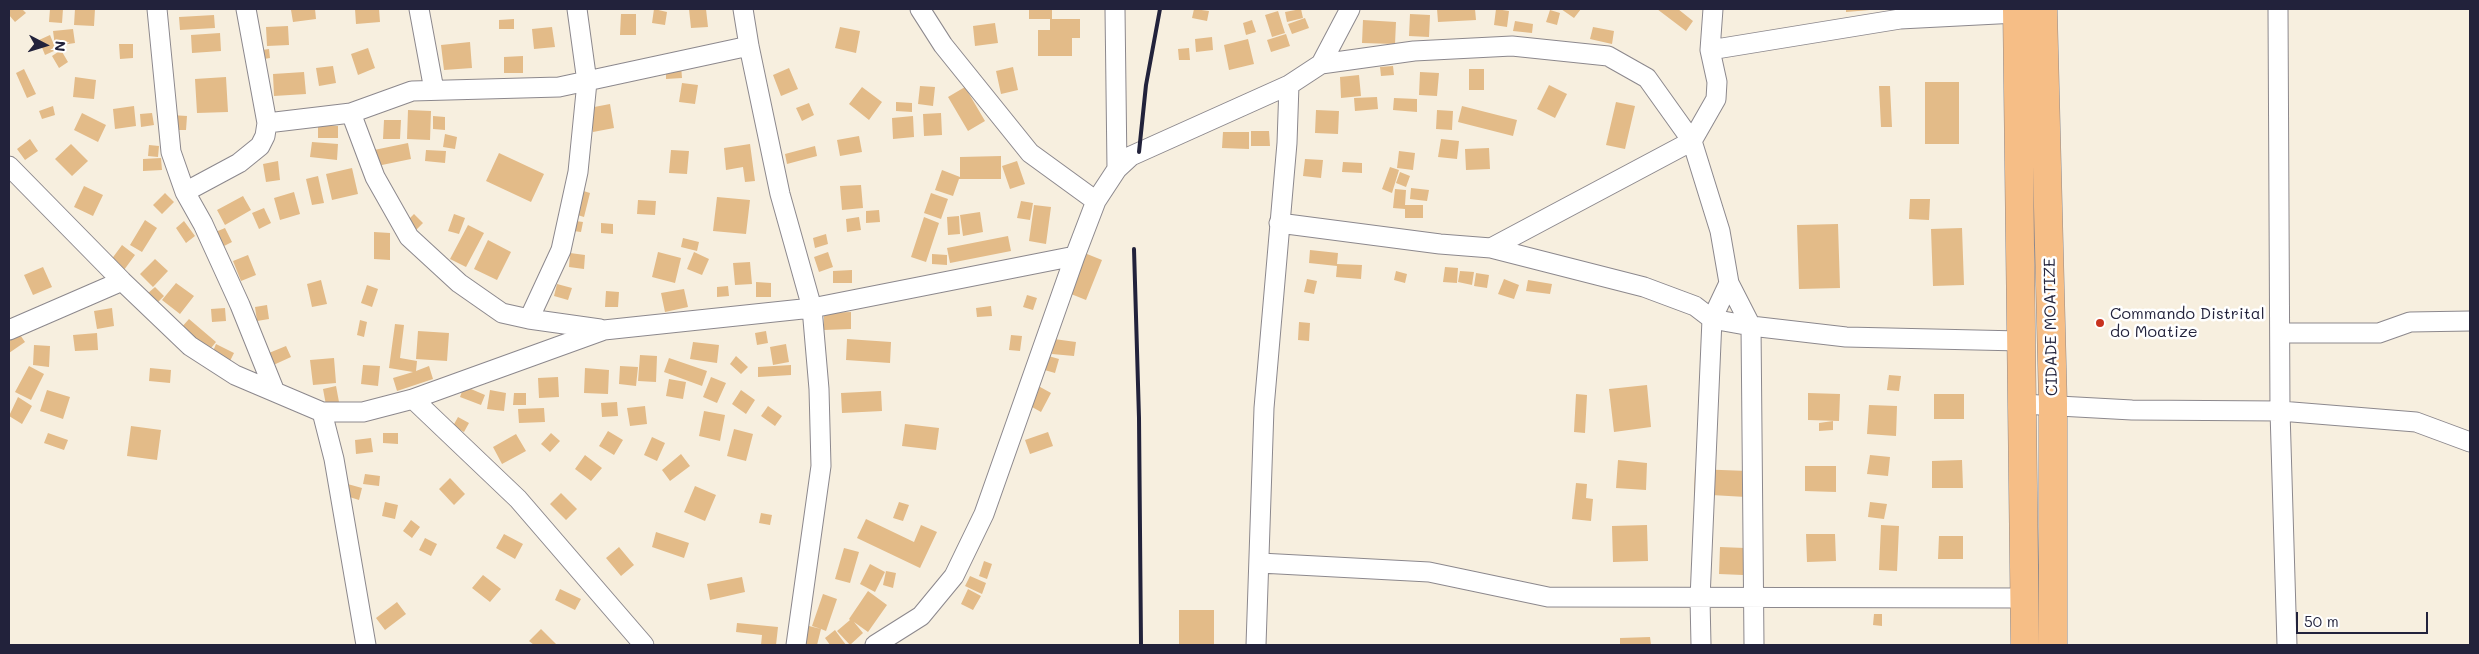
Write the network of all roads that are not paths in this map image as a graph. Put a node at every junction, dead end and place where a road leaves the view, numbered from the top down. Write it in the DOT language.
graph roads {
  1 [pos="156,9"];
  2 [pos="246,9"];
  3 [pos="419,9"];
  4 [pos="577,9"];
  5 [pos="744,9"];
  6 [pos="920,9"];
  7 [pos="1115,9"];
  8 [pos="1350,9"];
  9 [pos="1713,9"];
  10 [pos="2043,9"];
  11 [pos="2278,9"];
  12 [pos="2017,11"];
  13 [pos="749,46"];
  14 [pos="1710,50"];
  15 [pos="1321,64"];
  16 [pos="587,82"];
  17 [pos="1289,85"];
  18 [pos="434,90"];
  19 [pos="351,113"];
  20 [pos="267,123"];
  21 [pos="1692,141"];
  22 [pos="9,166"];
  23 [pos="1117,169"];
  24 [pos="185,192"];
  25 [pos="1096,201"];
  26 [pos="1278,222"];
  27 [pos="1491,248"];
  28 [pos="1075,256"];
  29 [pos="122,281"];
  30 [pos="1729,283"];
  31 [pos="812,308"];
  32 [pos="529,319"];
  33 [pos="1712,319"];
  34 [pos="2470,321"];
  35 [pos="1751,326"];
  36 [pos="9,330"];
  37 [pos="604,330"];
  38 [pos="2280,333"];
  39 [pos="2020,341"];
  40 [pos="275,392"];
  41 [pos="413,399"];
  42 [pos="2022,404"];
  43 [pos="2052,404"];
  44 [pos="2280,411"];
  45 [pos="322,412"];
  46 [pos="2470,442"];
  47 [pos="1260,563"];
  48 [pos="2025,598"];
  49 [pos="1700,599"];
  50 [pos="1754,599"];
  51 [pos="366,645"];
  52 [pos="644,645"];
  53 [pos="796,645"];
  54 [pos="875,645"];
  55 [pos="1256,645"];
  56 [pos="1701,645"];
  57 [pos="1754,645"];
  58 [pos="2025,645"];
  59 [pos="2053,645"];
  60 [pos="2287,645"];
  1 -- 24 [label="street"];
  2 -- 20 [label="street"];
  3 -- 18 [label="street"];
  4 -- 16 [label="street"];
  5 -- 13 [label="street"];
  6 -- 25 [label="street"];
  7 -- 23 [label="street"];
  8 -- 15 [label="street"];
  9 -- 14 [label="street"];
  10 -- 43 [label="highway, CIDADE MOATIZE"];
  11 -- 38 [label="street"];
  12 -- 14 [label="street"];
  12 -- 39 [label="highway, CIDADE MOATIZE"];
  13 -- 16 [label="street"];
  13 -- 31 [label="street"];
  14 -- 21 [label="street"];
  15 -- 17 [label="street"];
  15 -- 21 [label="street"];
  16 -- 18 [label="street"];
  16 -- 32 [label="street"];
  17 -- 23 [label="street"];
  17 -- 26 [label="street"];
  18 -- 19 [label="street"];
  19 -- 20 [label="street"];
  19 -- 32 [label="street"];
  20 -- 24 [label="street"];
  21 -- 27 [label="street"];
  21 -- 30 [label="street"];
  22 -- 29 [label="street"];
  23 -- 25 [label="street"];
  24 -- 40 [label="street"];
  25 -- 28 [label="street"];
  26 -- 27 [label="street"];
  26 -- 47 [label="street"];
  27 -- 33 [label="street"];
  28 -- 31 [label="street"];
  28 -- 54 [label="street"];
  29 -- 36 [label="street"];
  29 -- 40 [label="street"];
  30 -- 33 [label="street"];
  30 -- 35 [label="street"];
  31 -- 37 [label="street"];
  31 -- 53 [label="street"];
  32 -- 37 [label="street"];
  33 -- 35 [label="street"];
  33 -- 49 [label="street"];
  34 -- 38 [label="street"];
  35 -- 39 [label="street"];
  35 -- 50 [label="street"];
  37 -- 41 [label="street"];
  38 -- 44 [label="street"];
  39 -- 42 [label="highway, CIDADE MOATIZE"];
  40 -- 45 [label="street"];
  41 -- 45 [label="street"];
  41 -- 52 [label="street"];
  42 -- 43 [label="street"];
  42 -- 48 [label="highway, CIDADE MOATIZE"];
  43 -- 44 [label="street"];
  43 -- 59 [label="highway, CIDADE MOATIZE"];
  44 -- 46 [label="street"];
  44 -- 60 [label="street"];
  45 -- 51 [label="street"];
  47 -- 49 [label="street"];
  47 -- 55 [label="street"];
  48 -- 50 [label="street"];
  48 -- 58 [label="highway, CIDADE MOATIZE"];
  49 -- 50 [label="street"];
  49 -- 56 [label="street"];
  50 -- 57 [label="street"];
}
